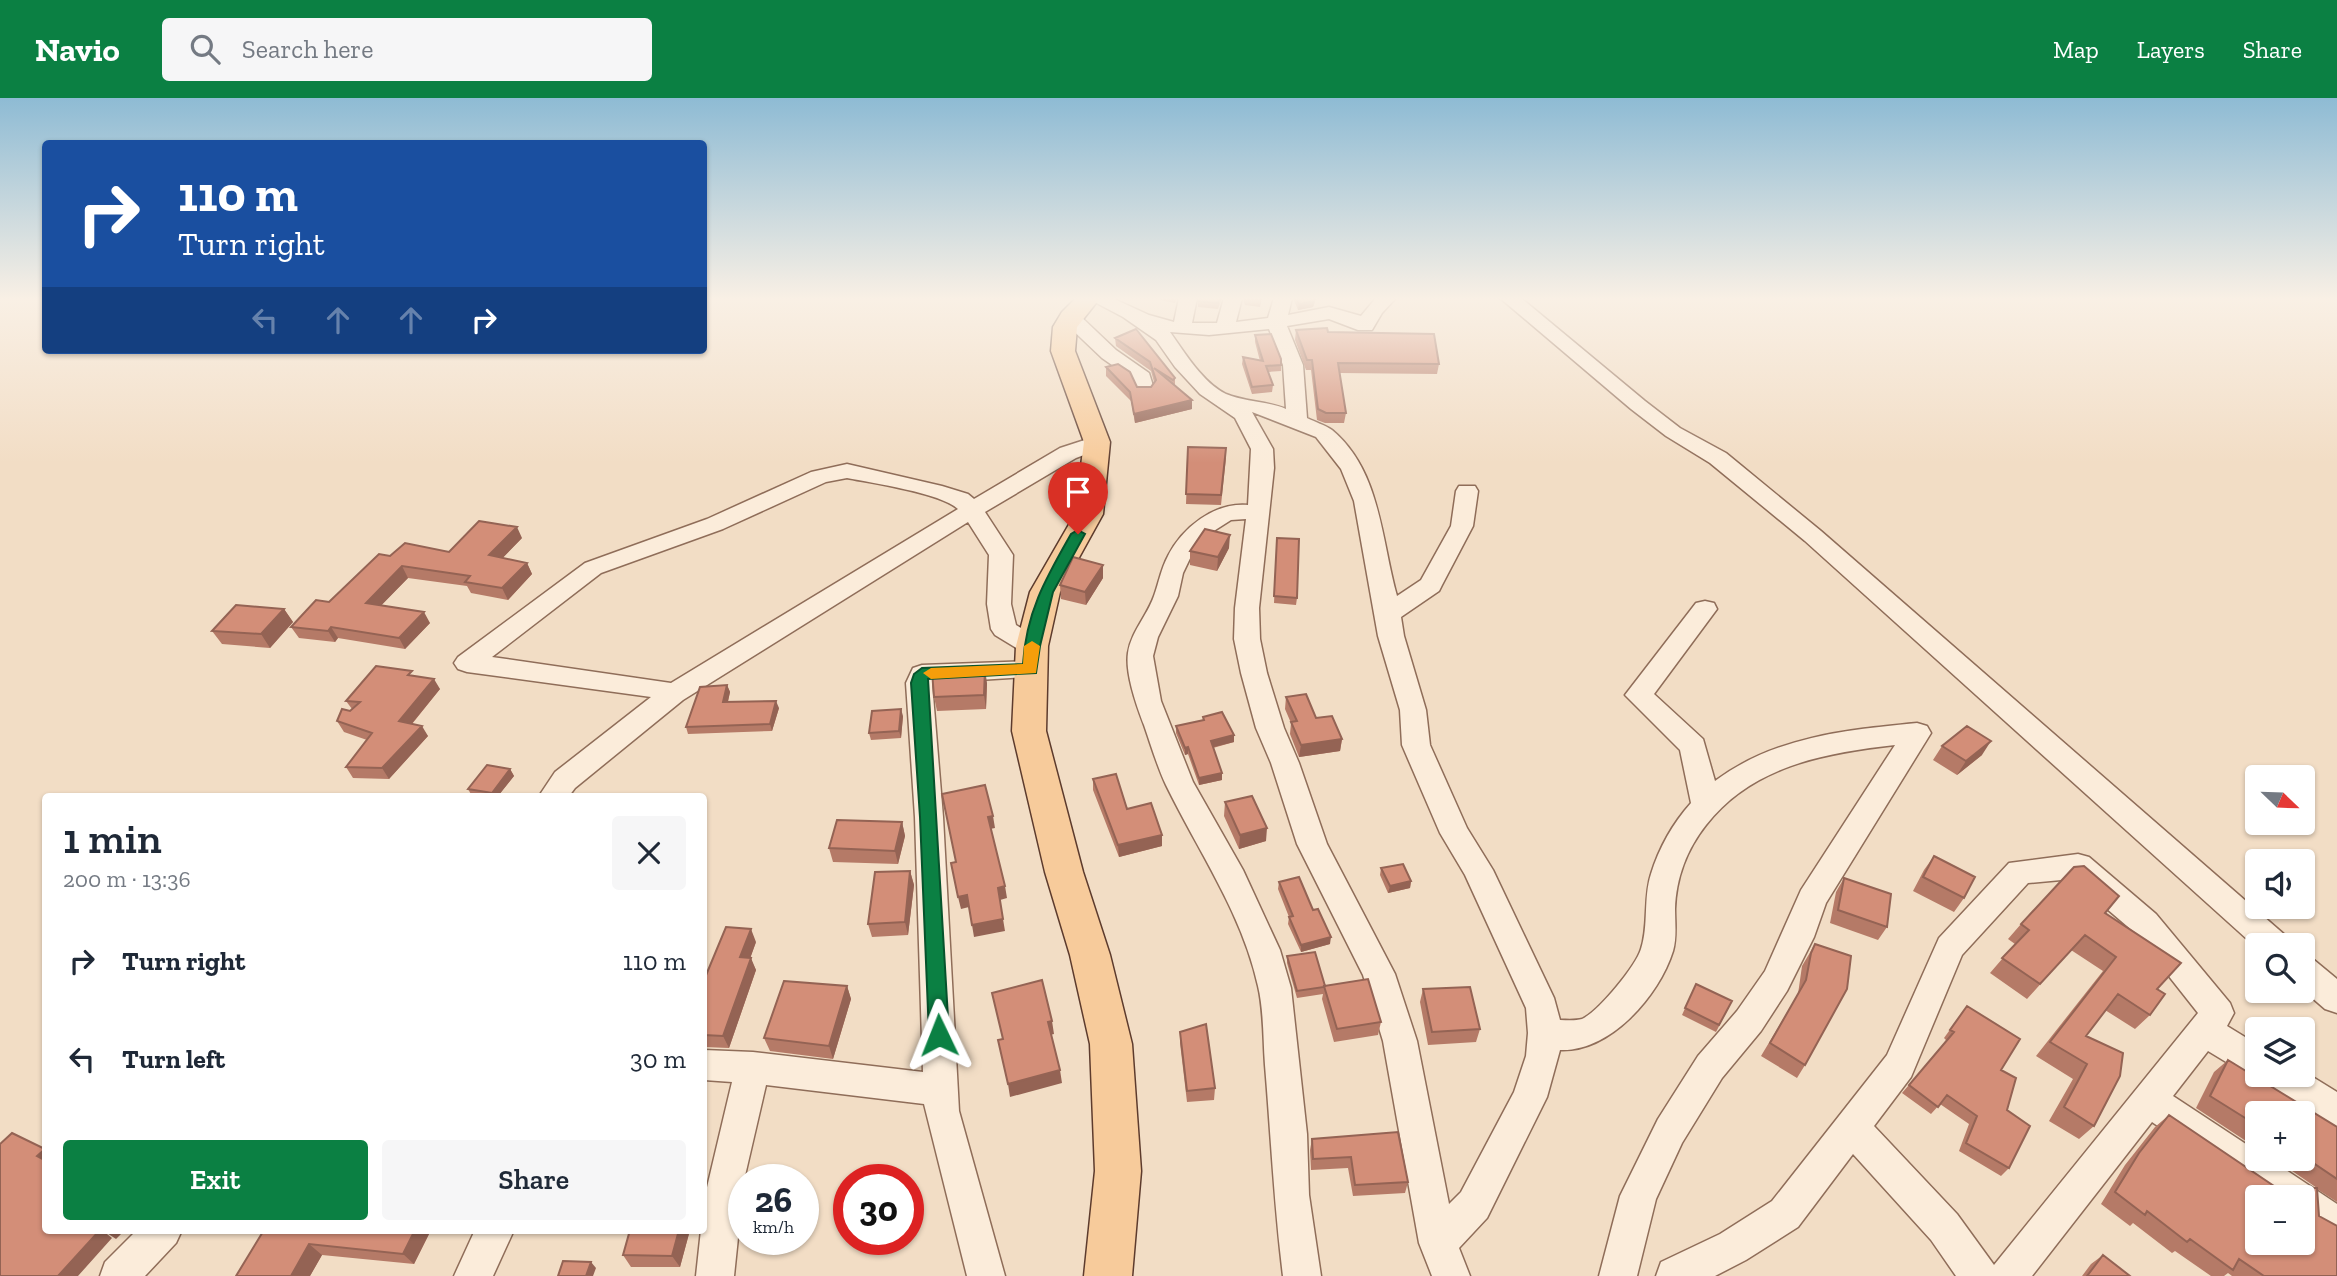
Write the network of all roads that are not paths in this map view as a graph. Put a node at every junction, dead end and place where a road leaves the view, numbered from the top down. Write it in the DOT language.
graph roads {
  1 [pos="1064,353"];
  2 [pos="1109,353"];
  3 [pos="1175,353"];
  4 [pos="1288,353"];
  5 [pos="1575,353"];
  6 [pos="1144,389"];
  7 [pos="1220,399"];
  8 [pos="1297,420"];
  9 [pos="1097,442"];
  10 [pos="1467,491"];
  11 [pos="972,510"];
  12 [pos="1259,513"];
  13 [pos="1706,609"];
  14 [pos="1388,614"];
  15 [pos="1031,658"];
  16 [pos="674,693"];
  17 [pos="555,793"];
  18 [pos="1706,807"];
  19 [pos="2261,933"];
  20 [pos="2315,980"];
  21 [pos="2337,999"];
  22 [pos="2204,1030"];
  23 [pos="1545,1033"];
  24 [pos="2245,1055"];
  25 [pos="707,1065"];
  26 [pos="753,1068"];
  27 [pos="2298,1087"];
  28 [pos="941,1090"];
  29 [pos="2150,1100"];
  30 [pos="2337,1111"];
  31 [pos="1852,1127"];
  32 [pos="2276,1185"];
  33 [pos="2315,1211"];
  34 [pos="2337,1226"];
  35 [pos="159,1234"];
  36 [pos="493,1234"];
  37 [pos="1438,1243"];
  38 [pos="118,1276"];
  39 [pos="473,1276"];
  40 [pos="715,1276"];
  41 [pos="986,1276"];
  42 [pos="1108,1276"];
  43 [pos="1302,1276"];
  44 [pos="1451,1276"];
  45 [pos="1618,1276"];
  46 [pos="1675,1276"];
  47 [pos="1979,1276"];
  48 [pos="2008,1276"];
  1 -- 9 [label="main road"];
  2 -- 6 [label="street"];
  3 -- 7 [label="street"];
  4 -- 8 [label="street"];
  5 -- 19 [label="street"];
  7 -- 8 [label="street"];
  7 -- 12 [label="street"];
  8 -- 14 [label="street"];
  9 -- 11 [label="street"];
  9 -- 15 [label="main road"];
  10 -- 14 [label="street"];
  11 -- 15 [label="street"];
  11 -- 16 [label="street"];
  11 -- 16 [label="street"];
  12 -- 37 [label="street"];
  12 -- 43 [label="street"];
  13 -- 18 [label="street"];
  14 -- 23 [label="street"];
  15 -- 28 [label="street"];
  15 -- 42 [label="main road"];
  16 -- 17 [label="street"];
  18 -- 23 [label="street"];
  18 -- 45 [label="street"];
  20 -- 21 [label="street"];
  22 -- 24 [label="street"];
  22 -- 29 [label="street"];
  22 -- 31 [label="street"];
  23 -- 37 [label="street"];
  25 -- 26 [label="street"];
  26 -- 28 [label="street"];
  26 -- 40 [label="street"];
  27 -- 30 [label="street"];
  28 -- 41 [label="street"];
  29 -- 32 [label="street"];
  29 -- 48 [label="street"];
  31 -- 46 [label="street"];
  31 -- 47 [label="street"];
  33 -- 34 [label="street"];
  35 -- 38 [label="street"];
  36 -- 39 [label="street"];
  37 -- 44 [label="street"];
}
